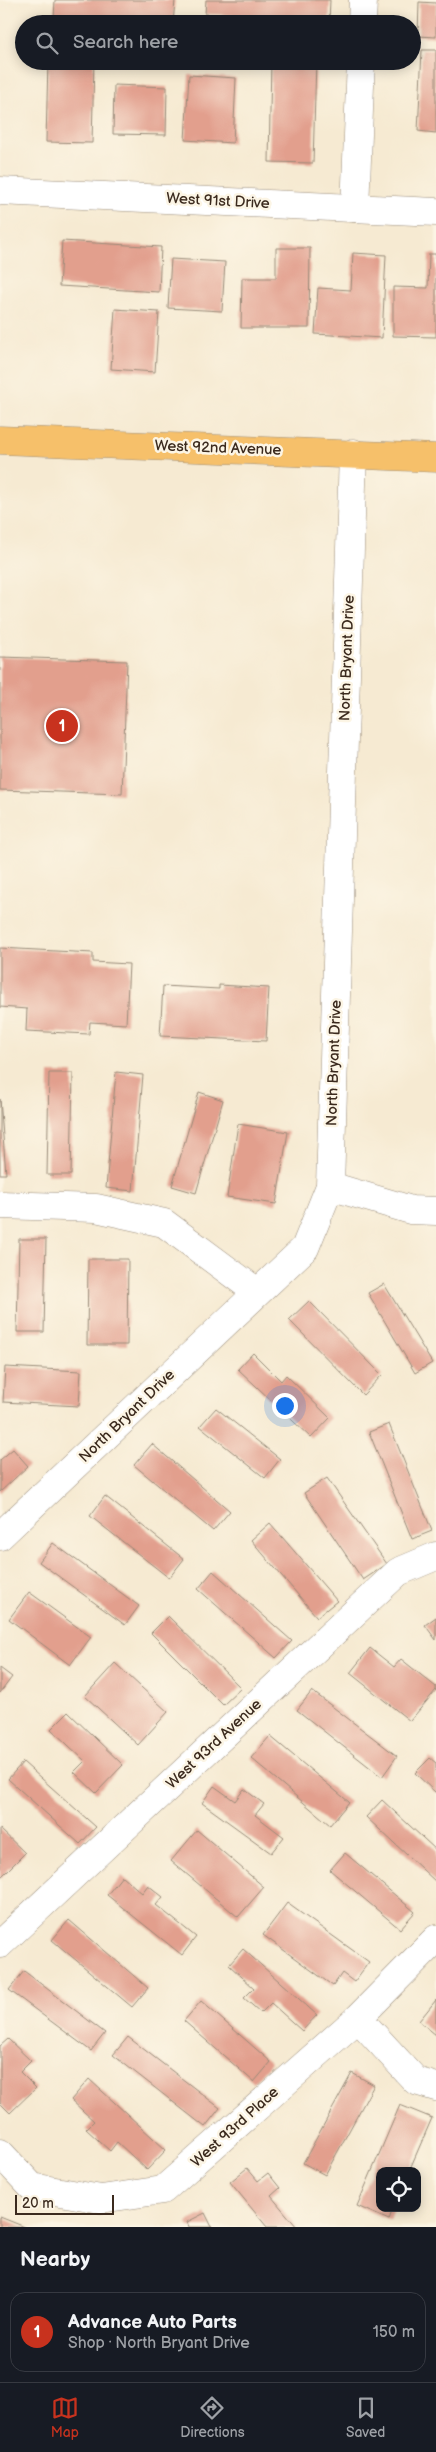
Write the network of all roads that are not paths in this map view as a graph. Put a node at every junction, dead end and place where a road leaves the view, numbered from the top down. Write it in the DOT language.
graph roads {
  1 [pos="363,0"];
  2 [pos="362,15"];
  3 [pos="361,70"];
  4 [pos="0,191"];
  5 [pos="355,208"];
  6 [pos="436,212"];
  7 [pos="0,440"];
  8 [pos="353,453"];
  9 [pos="436,458"];
  10 [pos="330,1186"];
  11 [pos="0,1205"];
  12 [pos="436,1211"];
  13 [pos="257,1292"];
  14 [pos="0,1536"];
  15 [pos="436,1556"];
  16 [pos="436,1939"];
  17 [pos="0,1944"];
  18 [pos="358,2018"];
  19 [pos="436,2087"];
  20 [pos="0,2153"];
  1 -- 2 [label="street"];
  3 -- 5 [label="street"];
  4 -- 5 [label="street, West 91st Drive"];
  5 -- 6 [label="street, West 91st Drive"];
  7 -- 8 [label="main road, West 92nd Avenue"];
  8 -- 9 [label="main road, West 92nd Avenue"];
  8 -- 10 [label="street, North Bryant Drive"];
  10 -- 12 [label="street"];
  10 -- 13 [label="street, North Bryant Drive"];
  11 -- 13 [label="street"];
  13 -- 14 [label="street, North Bryant Drive"];
  15 -- 17 [label="street, West 93rd Avenue"];
  16 -- 18 [label="street, West 93rd Place"];
  18 -- 19 [label="street"];
  18 -- 20 [label="street, West 93rd Place"];
}
